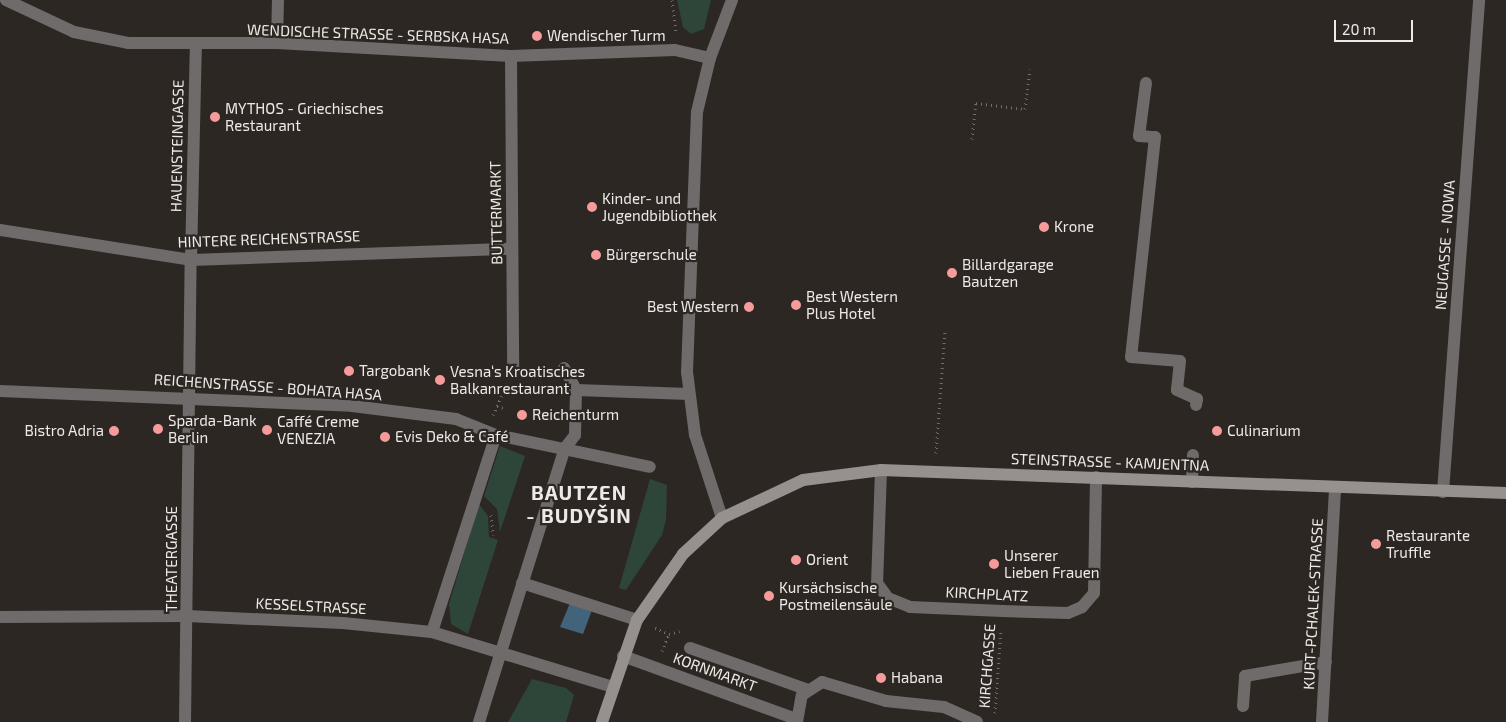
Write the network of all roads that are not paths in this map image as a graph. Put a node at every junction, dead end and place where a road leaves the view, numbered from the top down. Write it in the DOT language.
graph roads {
  1 [pos="6,0"];
  2 [pos="278,0"];
  3 [pos="1479,0"];
  4 [pos="730,1"];
  5 [pos="22,4"];
  6 [pos="277,43"];
  7 [pos="196,46"];
  8 [pos="511,56"];
  9 [pos="710,58"];
  10 [pos="1146,83"];
  11 [pos="0,230"];
  12 [pos="512,249"];
  13 [pos="191,260"];
  14 [pos="513,368"];
  15 [pos="564,368"];
  16 [pos="576,390"];
  17 [pos="0,391"];
  18 [pos="689,394"];
  19 [pos="189,397"];
  20 [pos="1196,405"];
  21 [pos="491,433"];
  22 [pos="565,448"];
  23 [pos="1193,455"];
  24 [pos="650,467"];
  25 [pos="881,470"];
  26 [pos="1096,477"];
  27 [pos="1192,482"];
  28 [pos="1335,488"];
  29 [pos="1443,492"];
  30 [pos="1506,493"];
  31 [pos="722,518"];
  32 [pos="522,584"];
  33 [pos="187,616"];
  34 [pos="0,617"];
  35 [pos="637,620"];
  36 [pos="432,632"];
  37 [pos="690,648"];
  38 [pos="500,653"];
  39 [pos="623,656"];
  40 [pos="1326,662"];
  41 [pos="612,687"];
  42 [pos="806,689"];
  43 [pos="1244,706"];
  44 [pos="797,721"];
  45 [pos="185,722"];
  46 [pos="479,722"];
  47 [pos="602,722"];
  48 [pos="977,722"];
  49 [pos="1322,722"];
  1 -- 5 [label="street, WENDISCHE STRASSE - SERBSKA HASA"];
  2 -- 6 [label="street"];
  3 -- 29 [label="street, NEUGASSE - NOWA"];
  4 -- 9 [label="street"];
  5 -- 7 [label="street, WENDISCHE STRASSE - SERBSKA HASA"];
  6 -- 7 [label="street, WENDISCHE STRASSE - SERBSKA HASA"];
  6 -- 8 [label="street, WENDISCHE STRASSE - SERBSKA HASA"];
  7 -- 13 [label="street, HAUENSTEINGASSE"];
  8 -- 9 [label="street, WENDISCHE STRASSE - SERBSKA HASA"];
  8 -- 12 [label="street, BUTTERMARKT"];
  9 -- 18 [label="street"];
  10 -- 20 [label="street"];
  11 -- 13 [label="street, HINTERE REICHENSTRASSE"];
  12 -- 13 [label="street, HINTERE REICHENSTRASSE"];
  12 -- 14 [label="street, BUTTERMARKT"];
  13 -- 19 [label="street, HAUENSTEINGASSE"];
  15 -- 16 [label="street"];
  16 -- 18 [label="street"];
  16 -- 22 [label="street"];
  17 -- 19 [label="street, REICHENSTRASSE - BOHATA HASA"];
  18 -- 31 [label="street"];
  19 -- 21 [label="street, REICHENSTRASSE - BOHATA HASA"];
  19 -- 33 [label="street, THEATERGASSE"];
  21 -- 22 [label="street, REICHENSTRASSE - BOHATA HASA"];
  21 -- 36 [label="street"];
  22 -- 24 [label="street, REICHENSTRASSE - BOHATA HASA"];
  22 -- 32 [label="street"];
  23 -- 27 [label="street"];
  25 -- 26 [label="main road, STEINSTRASSE - KAMJENTNA"];
  25 -- 26 [label="street, KIRCHPLATZ"];
  25 -- 31 [label="main road, STEINSTRASSE - KAMJENTNA"];
  26 -- 27 [label="main road, STEINSTRASSE - KAMJENTNA"];
  27 -- 28 [label="main road, STEINSTRASSE - KAMJENTNA"];
  28 -- 29 [label="main road, STEINSTRASSE - KAMJENTNA"];
  28 -- 40 [label="street, KURT-PCHALEK-STRASSE"];
  29 -- 30 [label="main road, STEINSTRASSE - KAMJENTNA"];
  31 -- 35 [label="main road, STEINSTRASSE - KAMJENTNA"];
  32 -- 35 [label="street"];
  32 -- 38 [label="street"];
  33 -- 34 [label="street, KESSELSTRASSE"];
  33 -- 36 [label="street, KESSELSTRASSE"];
  33 -- 45 [label="street, THEATERGASSE"];
  35 -- 39 [label="main road, STEINSTRASSE - KAMJENTNA"];
  36 -- 38 [label="street, KESSELSTRASSE"];
  37 -- 42 [label="street"];
  38 -- 41 [label="street, KESSELSTRASSE"];
  38 -- 46 [label="street"];
  39 -- 41 [label="main road, STEINSTRASSE - KAMJENTNA"];
  39 -- 44 [label="street, KORNMARKT"];
  40 -- 43 [label="street"];
  40 -- 49 [label="street, KURT-PCHALEK-STRASSE"];
  41 -- 47 [label="main road, STEINSTRASSE - KAMJENTNA"];
  42 -- 44 [label="street"];
  42 -- 48 [label="street"];
}
